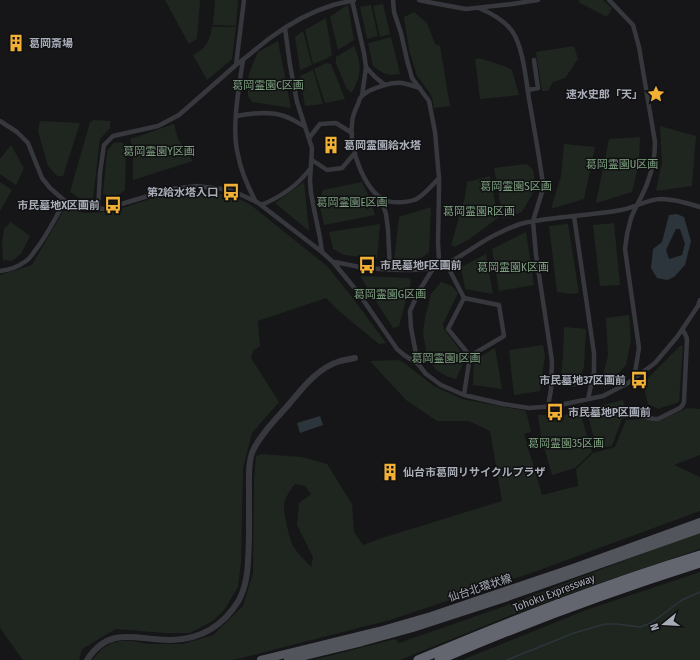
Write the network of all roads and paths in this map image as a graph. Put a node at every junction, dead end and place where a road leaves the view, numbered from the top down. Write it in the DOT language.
graph roads {
  1 [pos="244,0"];
  2 [pos="353,0"];
  3 [pos="393,0"];
  4 [pos="419,0"];
  5 [pos="538,0"];
  6 [pos="609,0"];
  7 [pos="480,8"];
  8 [pos="285,28"];
  9 [pos="243,60"];
  10 [pos="534,60"];
  11 [pos="236,65"];
  12 [pos="366,67"];
  13 [pos="385,85"];
  14 [pos="420,88"];
  15 [pos="528,90"];
  16 [pos="362,96"];
  17 [pos="237,116"];
  18 [pos="0,121"];
  19 [pos="304,126"];
  20 [pos="352,133"];
  21 [pos="309,138"];
  22 [pos="355,153"];
  23 [pos="312,160"];
  24 [pos="311,168"];
  25 [pos="439,178"];
  26 [pos="381,198"];
  27 [pos="65,201"];
  28 [pos="256,202"];
  29 [pos="261,205"];
  30 [pos="637,205"];
  31 [pos="700,206"];
  32 [pos="98,209"];
  33 [pos="574,216"];
  34 [pos="533,221"];
  35 [pos="322,252"];
  36 [pos="333,262"];
  37 [pos="444,264"];
  38 [pos="433,268"];
  39 [pos="390,270"];
  40 [pos="0,272"];
  41 [pos="464,298"];
  42 [pos="700,300"];
  43 [pos="683,330"];
  44 [pos="470,356"];
  45 [pos="355,358"];
  46 [pos="418,364"];
  47 [pos="634,379"];
  48 [pos="464,395"];
  49 [pos="588,399"];
  50 [pos="548,406"];
  51 [pos="641,416"];
  52 [pos="700,522"];
  53 [pos="700,529"];
  54 [pos="700,555"];
  55 [pos="700,563"];
  56 [pos="87,660"];
  57 [pos="262,660"];
  58 [pos="288,660"];
  59 [pos="418,660"];
  60 [pos="439,660"];
  1 -- 11 [label="street"];
  2 -- 8 [label="street"];
  2 -- 12 [label="street"];
  3 -- 14 [label="street"];
  4 -- 7 [label="street"];
  5 -- 7 [label="street"];
  6 -- 30 [label="street"];
  7 -- 15 [label="street"];
  8 -- 9 [label="street"];
  8 -- 19 [label="street"];
  9 -- 11 [label="street"];
  9 -- 17 [label="street"];
  10 -- 15 [label="street"];
  11 -- 32 [label="street"];
  12 -- 13 [label="street"];
  12 -- 16 [label="street"];
  13 -- 14 [label="street"];
  13 -- 16 [label="street"];
  14 -- 25 [label="street"];
  15 -- 34 [label="street"];
  16 -- 20 [label="street"];
  17 -- 19 [label="street"];
  17 -- 28 [label="street"];
  18 -- 27 [label="street"];
  19 -- 21 [label="street"];
  20 -- 21 [label="street"];
  20 -- 22 [label="street"];
  21 -- 23 [label="street"];
  22 -- 23 [label="street"];
  22 -- 26 [label="street"];
  23 -- 24 [label="street"];
  24 -- 29 [label="street"];
  24 -- 35 [label="street"];
  25 -- 26 [label="street"];
  25 -- 38 [label="street"];
  26 -- 39 [label="street"];
  27 -- 32 [label="street"];
  27 -- 40 [label="street"];
  28 -- 29 [label="street"];
  28 -- 32 [label="street"];
  29 -- 35 [label="street"];
  30 -- 31 [label="street"];
  30 -- 33 [label="street"];
  30 -- 47 [label="street"];
  33 -- 34 [label="street"];
  33 -- 49 [label="street"];
  34 -- 37 [label="street"];
  34 -- 50 [label="street"];
  35 -- 36 [label="street"];
  36 -- 39 [label="street"];
  36 -- 46 [label="street"];
  37 -- 38 [label="street"];
  37 -- 41 [label="street"];
  38 -- 39 [label="street"];
  38 -- 46 [label="street"];
  41 -- 44 [label="street"];
  41 -- 44 [label="street"];
  42 -- 43 [label="street"];
  43 -- 47 [label="street"];
  43 -- 51 [label="street"];
  44 -- 48 [label="street"];
  45 -- 56 [label="street"];
  46 -- 48 [label="street"];
  47 -- 49 [label="street"];
  48 -- 50 [label="street"];
  49 -- 50 [label="street"];
  52 -- 57 [label="main road, 仙台北環状線"];
  53 -- 58 [label="main road, 仙台北環状線"];
  54 -- 59 [label="highway, Tohoku Expressway"];
  55 -- 60 [label="highway, Tohoku Expressway"];
}
